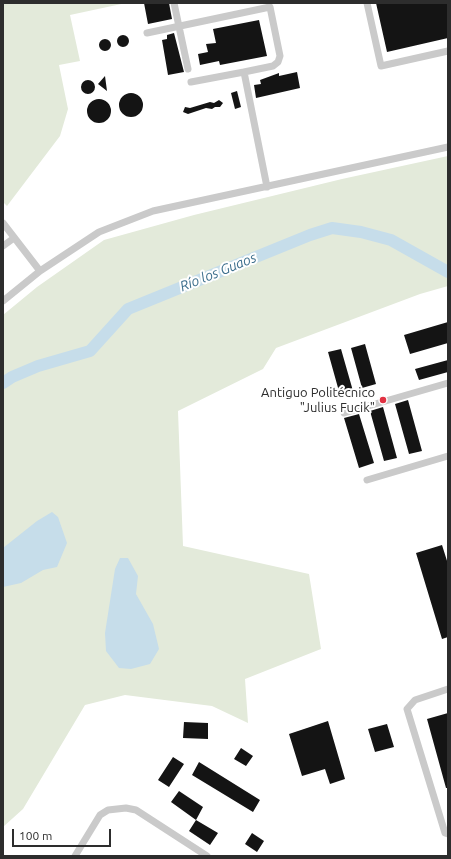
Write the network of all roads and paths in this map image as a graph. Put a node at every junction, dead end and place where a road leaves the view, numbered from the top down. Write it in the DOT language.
graph roads {
  1 [pos="174,3"];
  2 [pos="367,3"];
  3 [pos="178,26"];
  4 [pos="147,33"];
  5 [pos="448,51"];
  6 [pos="188,69"];
  7 [pos="244,72"];
  8 [pos="191,82"];
  9 [pos="448,147"];
  10 [pos="267,187"];
  11 [pos="3,223"];
  12 [pos="14,238"];
  13 [pos="3,246"];
  14 [pos="40,271"];
  15 [pos="3,301"];
  16 [pos="448,383"];
  17 [pos="344,413"];
  18 [pos="448,456"];
  19 [pos="367,480"];
  20 [pos="448,689"];
  21 [pos="448,834"];
  22 [pos="75,856"];
  23 [pos="207,856"];
  1 -- 3 [label="street"];
  2 -- 5 [label="street"];
  3 -- 4 [label="street"];
  3 -- 6 [label="street"];
  3 -- 7 [label="street"];
  7 -- 8 [label="street"];
  7 -- 10 [label="street"];
  9 -- 10 [label="street"];
  10 -- 14 [label="street"];
  11 -- 12 [label="street"];
  12 -- 13 [label="street"];
  12 -- 14 [label="street"];
  14 -- 15 [label="street"];
  16 -- 17 [label="street"];
  18 -- 19 [label="street"];
  20 -- 21 [label="street"];
  22 -- 23 [label="street"];
}
